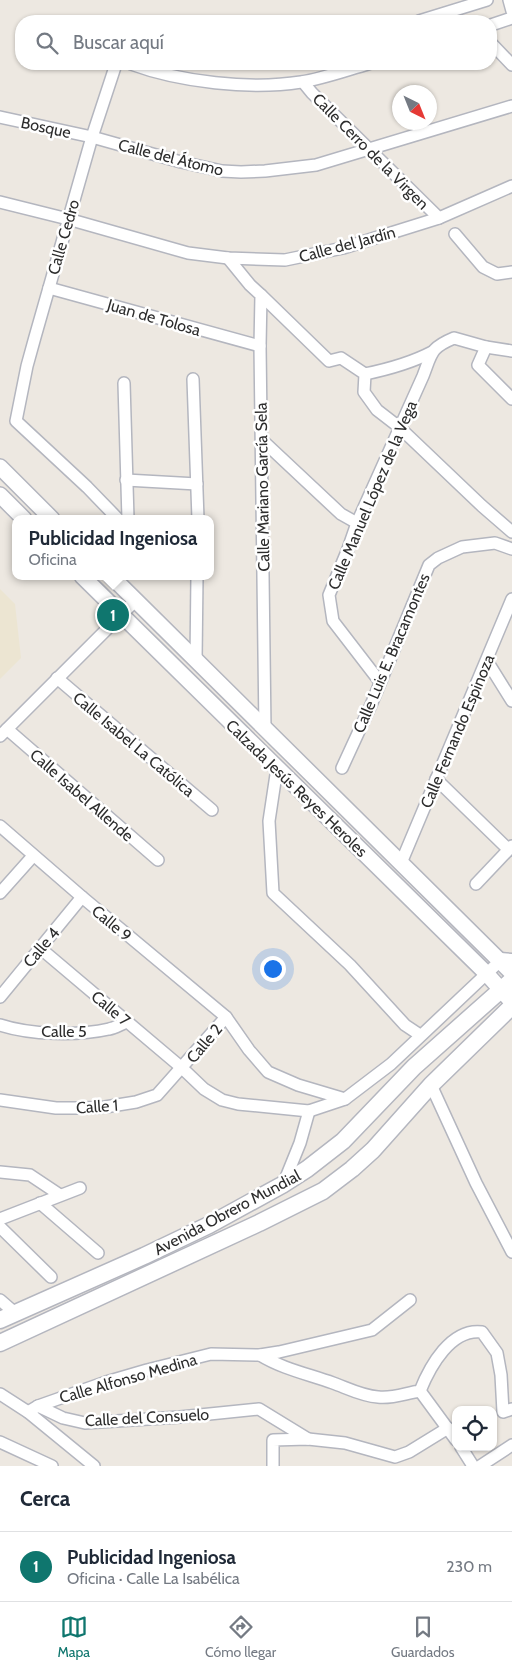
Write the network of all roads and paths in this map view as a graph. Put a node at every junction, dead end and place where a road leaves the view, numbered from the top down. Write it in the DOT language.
graph roads {
  1 [pos="487,0"];
  2 [pos="509,0"];
  3 [pos="512,11"];
  4 [pos="438,15"];
  5 [pos="512,18"];
  6 [pos="497,23"];
  7 [pos="497,49"];
  8 [pos="512,65"];
  9 [pos="114,70"];
  10 [pos="152,70"];
  11 [pos="347,70"];
  12 [pos="304,82"];
  13 [pos="512,106"];
  14 [pos="0,117"];
  15 [pos="92,137"];
  16 [pos="369,150"];
  17 [pos="512,186"];
  18 [pos="0,202"];
  19 [pos="439,218"];
  20 [pos="68,219"];
  21 [pos="455,234"];
  22 [pos="228,258"];
  23 [pos="512,272"];
  24 [pos="49,288"];
  25 [pos="261,295"];
  26 [pos="260,346"];
  27 [pos="486,347"];
  28 [pos="512,351"];
  29 [pos="432,352"];
  30 [pos="365,374"];
  31 [pos="193,379"];
  32 [pos="124,384"];
  33 [pos="512,400"];
  34 [pos="400,427"];
  35 [pos="262,440"];
  36 [pos="0,467"];
  37 [pos="126,480"];
  38 [pos="197,484"];
  39 [pos="0,495"];
  40 [pos="20,515"];
  41 [pos="48,515"];
  42 [pos="114,515"];
  43 [pos="128,515"];
  44 [pos="198,515"];
  45 [pos="356,523"];
  46 [pos="512,532"];
  47 [pos="512,549"];
  48 [pos="86,580"];
  49 [pos="115,580"];
  50 [pos="198,580"];
  51 [pos="512,599"];
  52 [pos="136,601"];
  53 [pos="120,615"];
  54 [pos="196,660"];
  55 [pos="487,661"];
  56 [pos="57,678"];
  57 [pos="380,682"];
  58 [pos="512,701"];
  59 [pos="265,729"];
  60 [pos="3,733"];
  61 [pos="277,768"];
  62 [pos="342,768"];
  63 [pos="436,779"];
  64 [pos="212,810"];
  65 [pos="0,826"];
  66 [pos="510,847"];
  67 [pos="33,856"];
  68 [pos="158,860"];
  69 [pos="401,863"];
  70 [pos="476,884"];
  71 [pos="0,893"];
  72 [pos="82,898"];
  73 [pos="40,948"];
  74 [pos="506,961"];
  75 [pos="486,973"];
  76 [pos="512,973"];
  77 [pos="507,984"];
  78 [pos="0,997"];
  79 [pos="512,1002"];
  80 [pos="512,1006"];
  81 [pos="226,1017"];
  82 [pos="127,1022"];
  83 [pos="0,1025"];
  84 [pos="420,1035"];
  85 [pos="182,1068"];
  86 [pos="431,1085"];
  87 [pos="345,1099"];
  88 [pos="0,1100"];
  89 [pos="309,1111"];
  90 [pos="0,1172"];
  91 [pos="282,1186"];
  92 [pos="80,1188"];
  93 [pos="60,1195"];
  94 [pos="40,1203"];
  95 [pos="0,1219"];
  96 [pos="0,1227"];
  97 [pos="512,1252"];
  98 [pos="98,1253"];
  99 [pos="51,1277"];
  100 [pos="0,1300"];
  101 [pos="410,1300"];
  102 [pos="7,1317"];
  103 [pos="0,1343"];
  104 [pos="260,1355"];
  105 [pos="420,1391"];
  106 [pos="0,1394"];
  107 [pos="33,1409"];
  108 [pos="508,1411"];
  109 [pos="63,1418"];
  110 [pos="448,1428"];
  111 [pos="52,1431"];
  112 [pos="452,1434"];
  113 [pos="308,1438"];
  114 [pos="0,1442"];
  115 [pos="512,1446"];
  116 [pos="464,1451"];
  117 [pos="52,1466"];
  118 [pos="94,1466"];
  119 [pos="273,1466"];
  120 [pos="473,1466"];
  121 [pos="480,1466"];
  1 -- 4 [label="street"];
  2 -- 3 [label="street"];
  5 -- 6 [label="street"];
  7 -- 8 [label="street"];
  9 -- 15 [label="street, Calle Cedro"];
  10 -- 12 [label="street"];
  11 -- 12 [label="street"];
  12 -- 16 [label="street, Calle Cerro de la Virgen"];
  13 -- 16 [label="street, Calle del Átomo"];
  14 -- 15 [label="street, Bosque"];
  15 -- 16 [label="street, Calle del Átomo"];
  15 -- 20 [label="street, Calle Cedro"];
  16 -- 19 [label="street, Calle Cerro de la Virgen"];
  17 -- 19 [label="street, Calle del Jardín"];
  18 -- 20 [label="street, Calle del Jardín"];
  19 -- 22 [label="street, Calle del Jardín"];
  20 -- 22 [label="street, Calle del Jardín"];
  20 -- 24 [label="street, Calle Cedro"];
  21 -- 23 [label="street"];
  22 -- 25 [label="street"];
  24 -- 26 [label="street, Juan de Tolosa"];
  24 -- 42 [label="street, Calle Cedro"];
  25 -- 26 [label="street, Calle Mariano García Sela"];
  25 -- 30 [label="street"];
  26 -- 35 [label="street, Calle Mariano García Sela"];
  27 -- 28 [label="street"];
  27 -- 29 [label="street"];
  27 -- 33 [label="street"];
  29 -- 30 [label="street"];
  29 -- 34 [label="street, Calle Manuel López de la Vega"];
  30 -- 34 [label="street"];
  31 -- 38 [label="street"];
  32 -- 37 [label="street"];
  34 -- 45 [label="street, Calle Manuel López de la Vega"];
  34 -- 46 [label="street"];
  35 -- 45 [label="street"];
  35 -- 59 [label="street, Calle Mariano García Sela"];
  36 -- 41 [label="street"];
  37 -- 38 [label="street"];
  37 -- 43 [label="street"];
  38 -- 44 [label="street"];
  39 -- 40 [label="street"];
  45 -- 57 [label="street, Calle Manuel López de la Vega"];
  47 -- 57 [label="street, Calle Luis E. Bracamontes"];
  48 -- 53 [label="street, Calzada Jesús Reyes Heroles"];
  49 -- 52 [label="street, Calzada Jesús Reyes Heroles"];
  50 -- 54 [label="street"];
  51 -- 55 [label="street, Calle Fernando Espinoza"];
  52 -- 53 [label="street"];
  52 -- 54 [label="street, Calzada Jesús Reyes Heroles"];
  53 -- 56 [label="street"];
  53 -- 61 [label="street, Calzada Jesús Reyes Heroles"];
  54 -- 59 [label="street, Calzada Jesús Reyes Heroles"];
  55 -- 58 [label="street"];
  55 -- 63 [label="street, Calle Fernando Espinoza"];
  56 -- 60 [label="street"];
  56 -- 64 [label="street, Calle Isabel La Católica"];
  57 -- 62 [label="street, Calle Luis E. Bracamontes"];
  59 -- 69 [label="street, Calzada Jesús Reyes Heroles"];
  60 -- 68 [label="street, Calle Isabel Allende"];
  61 -- 75 [label="street, Calzada Jesús Reyes Heroles"];
  61 -- 84 [label="street"];
  63 -- 66 [label="street"];
  63 -- 69 [label="street, Calle Fernando Espinoza"];
  65 -- 67 [label="street, Calle 9"];
  66 -- 70 [label="street"];
  67 -- 71 [label="street"];
  67 -- 72 [label="street, Calle 9"];
  69 -- 74 [label="street, Calzada Jesús Reyes Heroles"];
  72 -- 73 [label="street, Calle 4"];
  72 -- 81 [label="street, Calle 9"];
  73 -- 78 [label="street, Calle 4"];
  73 -- 82 [label="street, Calle 7"];
  74 -- 75 [label="street"];
  74 -- 76 [label="street, Calzada Jesús Reyes Heroles"];
  75 -- 77 [label="street, Calzada Jesús Reyes Heroles"];
  75 -- 84 [label="street"];
  77 -- 79 [label="street, Calzada Jesús Reyes Heroles"];
  77 -- 91 [label="main road, Avenida Obrero Mundial"];
  80 -- 86 [label="main road, Avenida Obrero Mundial"];
  81 -- 85 [label="street, Calle 2"];
  81 -- 87 [label="street, Calle 9"];
  82 -- 83 [label="street, Calle 5"];
  82 -- 85 [label="street, Calle 7"];
  84 -- 87 [label="street"];
  85 -- 88 [label="street, Calle 1"];
  85 -- 89 [label="street, Calle 7"];
  86 -- 97 [label="street"];
  86 -- 103 [label="main road, Avenida Obrero Mundial"];
  87 -- 89 [label="street"];
  89 -- 91 [label="street"];
  90 -- 93 [label="street"];
  91 -- 102 [label="main road, Avenida Obrero Mundial"];
  92 -- 93 [label="street"];
  93 -- 94 [label="street"];
  94 -- 95 [label="street"];
  94 -- 98 [label="street"];
  96 -- 99 [label="street"];
  100 -- 102 [label="street"];
  101 -- 104 [label="street, Calle Alfonso Medina"];
  104 -- 105 [label="street"];
  104 -- 107 [label="street, Calle Alfonso Medina"];
  105 -- 108 [label="street"];
  105 -- 110 [label="street"];
  106 -- 107 [label="street"];
  107 -- 109 [label="street, Calle del Consuelo"];
  107 -- 111 [label="street"];
  109 -- 111 [label="street"];
  109 -- 113 [label="street, Calle del Consuelo"];
  110 -- 112 [label="street"];
  110 -- 113 [label="street"];
  111 -- 118 [label="street"];
  113 -- 119 [label="street"];
  114 -- 117 [label="street"];
  115 -- 121 [label="street"];
  116 -- 120 [label="street"];
}
